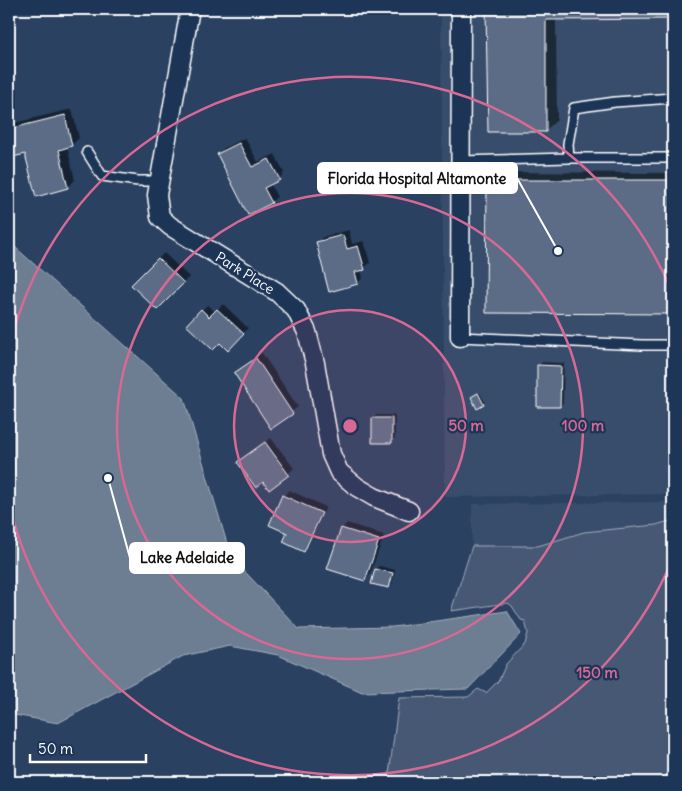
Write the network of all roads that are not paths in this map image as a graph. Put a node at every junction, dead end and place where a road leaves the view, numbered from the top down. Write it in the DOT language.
graph roads {
  1 [pos="190,9"];
  2 [pos="461,9"];
  3 [pos="673,98"];
  4 [pos="87,152"];
  5 [pos="569,158"];
  6 [pos="673,158"];
  7 [pos="460,161"];
  8 [pos="160,181"];
  9 [pos="460,337"];
  10 [pos="673,345"];
  11 [pos="409,511"];
  1 -- 8 [label="street, Park Place"];
  2 -- 7 [label="street"];
  3 -- 5 [label="lane"];
  4 -- 8 [label="lane"];
  5 -- 6 [label="lane"];
  5 -- 7 [label="lane"];
  7 -- 9 [label="street"];
  8 -- 11 [label="street, Park Place"];
  9 -- 10 [label="lane"];
}
